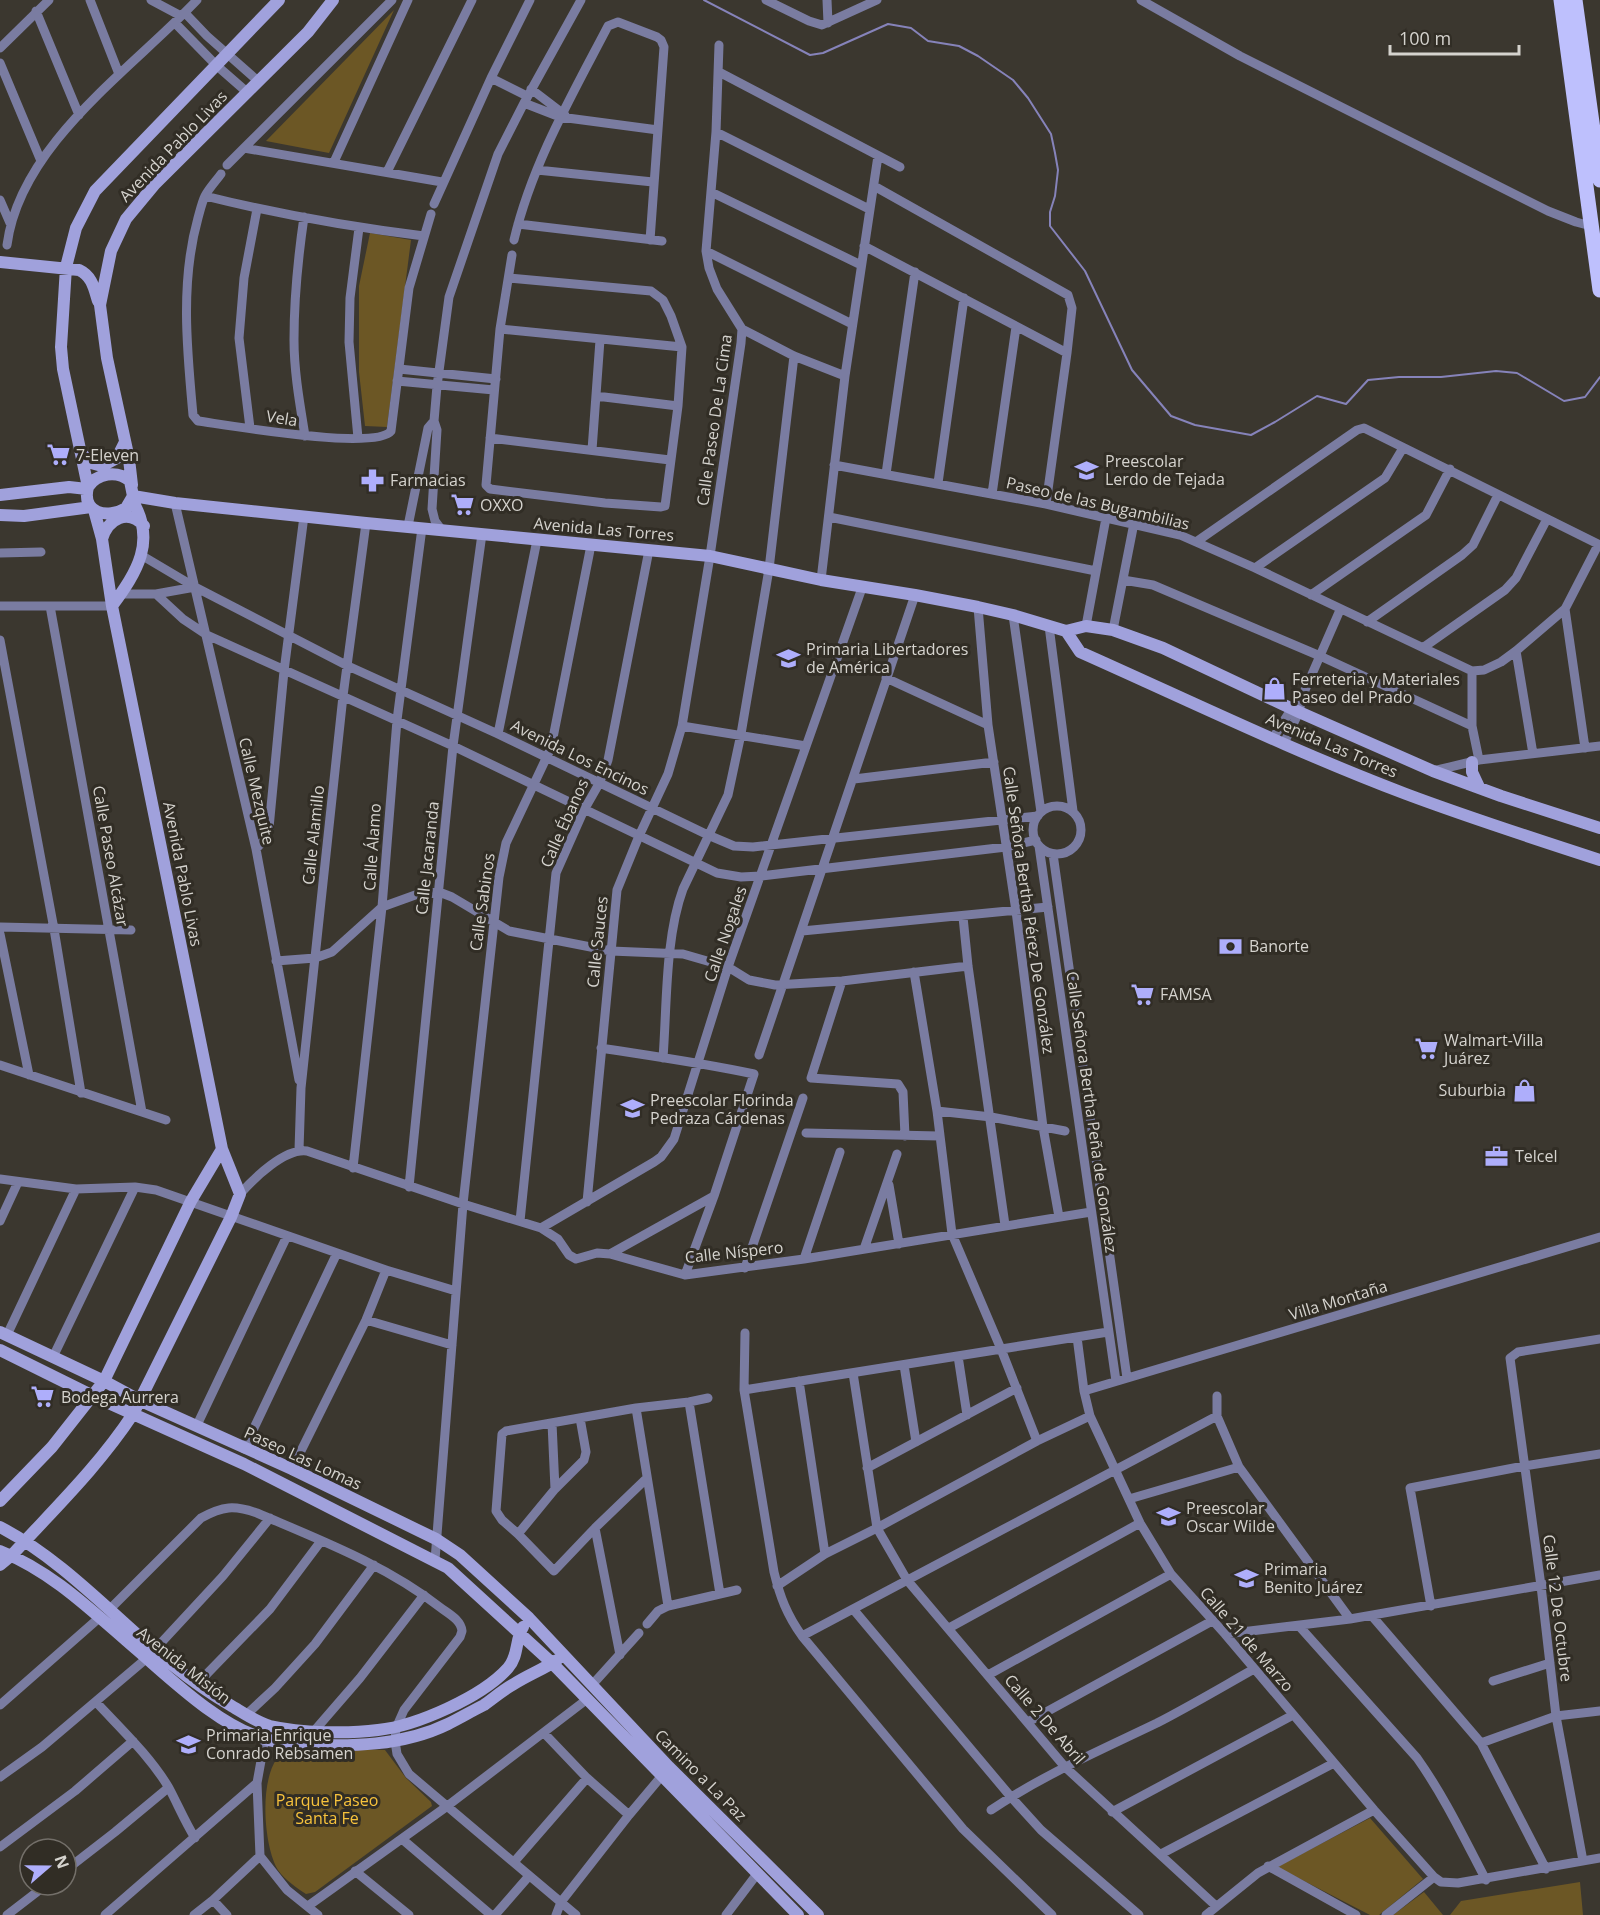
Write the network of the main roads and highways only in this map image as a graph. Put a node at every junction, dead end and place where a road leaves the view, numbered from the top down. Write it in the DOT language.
graph roads {
  1 [pos="1561,0"];
  2 [pos="1575,0"];
  3 [pos="1566,36"];
  4 [pos="1593,134"];
  5 [pos="1600,180"];
  6 [pos="1600,290"];
  1 -- 3 [label="main road"];
  2 -- 4 [label="main road"];
  3 -- 4 [label="main road"];
  3 -- 6 [label="main road"];
  4 -- 5 [label="main road"];
}
